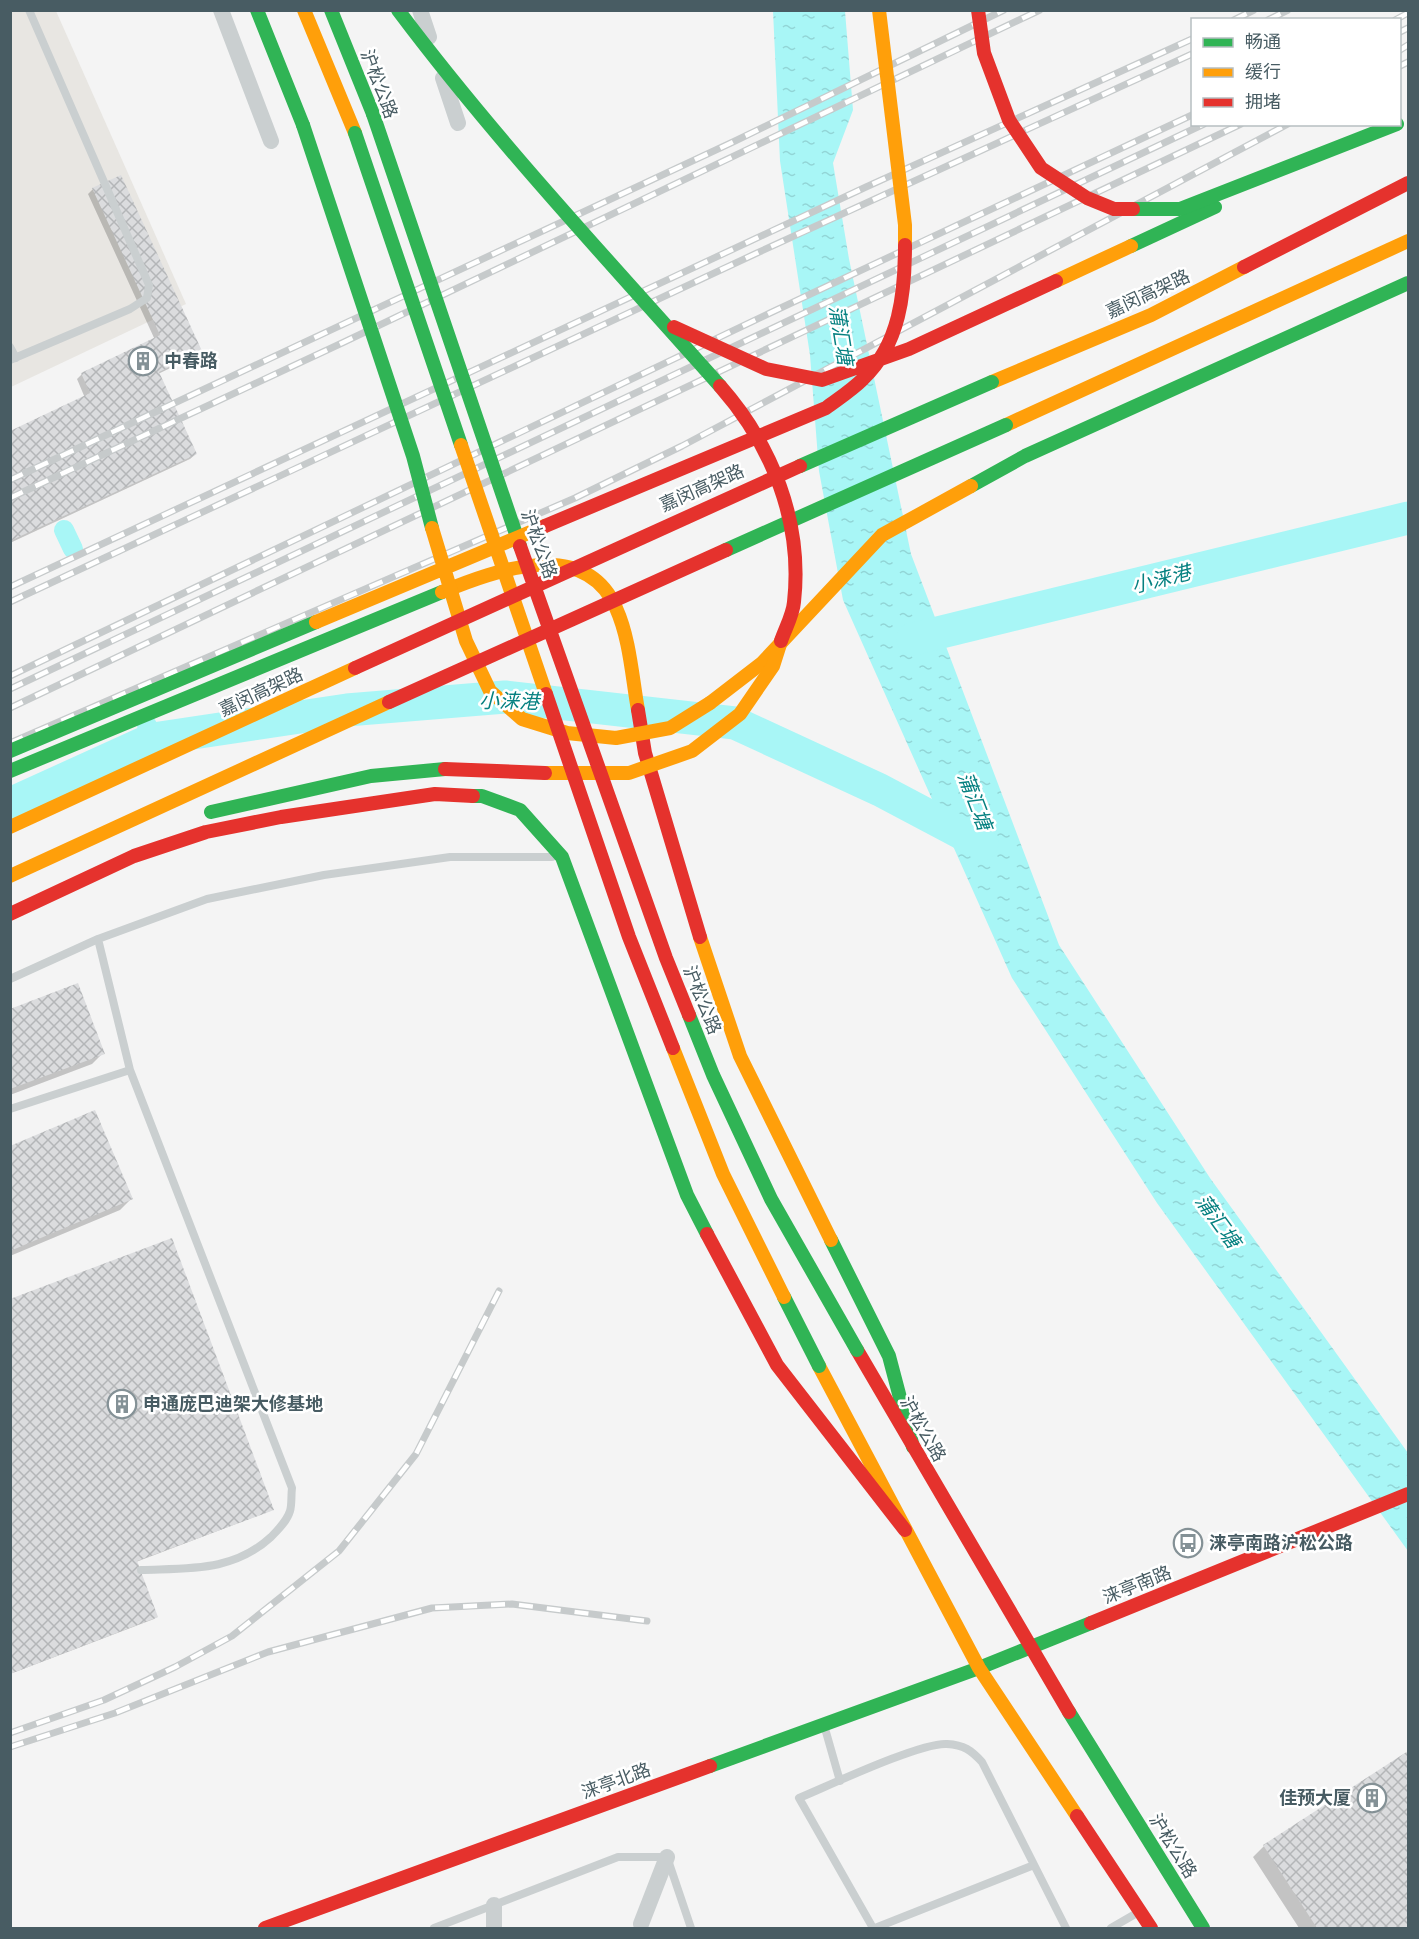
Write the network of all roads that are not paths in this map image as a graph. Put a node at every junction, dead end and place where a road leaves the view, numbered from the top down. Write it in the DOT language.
graph roads {
  1 [pos="29,10"];
  2 [pos="221,10"];
  3 [pos="257,10"];
  4 [pos="304,10"];
  5 [pos="331,10"];
  6 [pos="398,10"];
  7 [pos="420,10"];
  8 [pos="879,10"];
  9 [pos="978,10"];
  10 [pos="458,123"];
  11 [pos="1393,126"];
  12 [pos="1394,126"];
  13 [pos="271,141"];
  14 [pos="1408,183"];
  15 [pos="1408,241"];
  16 [pos="1408,283"];
  17 [pos="666,323"];
  18 [pos="10,347"];
  19 [pos="13,359"];
  20 [pos="10,751"];
  21 [pos="10,771"];
  22 [pos="197,817"];
  23 [pos="10,827"];
  24 [pos="95,853"];
  25 [pos="562,857"];
  26 [pos="10,876"];
  27 [pos="21,887"];
  28 [pos="10,914"];
  29 [pos="98,939"];
  30 [pos="10,979"];
  31 [pos="130,1070"];
  32 [pos="10,1109"];
  33 [pos="912,1447"];
  34 [pos="1408,1494"];
  35 [pos="905,1530"];
  36 [pos="141,1570"];
  37 [pos="1029,1648"];
  38 [pos="979,1668"];
  39 [pos="824,1724"];
  40 [pos="840,1781"];
  41 [pos="667,1857"];
  42 [pos="1034,1865"];
  43 [pos="494,1905"];
  44 [pos="1140,1911"];
  45 [pos="641,1927"];
  46 [pos="265,1929"];
  47 [pos="434,1929"];
  48 [pos="494,1929"];
  49 [pos="691,1929"];
  50 [pos="874,1929"];
  51 [pos="1066,1929"];
  52 [pos="1111,1929"];
  53 [pos="1151,1929"];
  54 [pos="1203,1929"];
  1 -- 19 [label="lane"];
  2 -- 13 [label="street"];
  3 -- 16 [label="main road, bridge"];
  4 -- 35 [label="main road, bridge"];
  5 -- 33 [label="main road, 沪松公路, bridge"];
  6 -- 17 [label="main road, bridge"];
  7 -- 10 [label="street"];
  8 -- 20 [label="main road, bridge"];
  9 -- 11 [label="main road, bridge"];
  12 -- 17 [label="main road, bridge"];
  14 -- 23 [label="main road, 嘉闵高架路, bridge"];
  15 -- 26 [label="main road, bridge"];
  17 -- 22 [label="main road, bridge"];
  18 -- 19 [label="lane"];
  21 -- 33 [label="main road"];
  24 -- 27 [label="main road"];
  25 -- 28 [label="main road"];
  25 -- 29 [label="lane"];
  25 -- 35 [label="main road"];
  29 -- 30 [label="lane"];
  29 -- 31 [label="lane"];
  31 -- 32 [label="lane"];
  31 -- 36 [label="lane"];
  33 -- 37 [label="main road, 沪松公路"];
  34 -- 37 [label="main road, 涞亭南路"];
  35 -- 38 [label="main road"];
  37 -- 38 [label="main road, 涞亭南路"];
  37 -- 54 [label="main road, 沪松公路"];
  38 -- 39 [label="main road, 涞亭北路"];
  38 -- 44 [label="main road"];
  39 -- 40 [label="lane"];
  39 -- 46 [label="main road, 涞亭北路"];
  40 -- 42 [label="lane"];
  40 -- 50 [label="lane"];
  41 -- 43 [label="lane"];
  41 -- 45 [label="street"];
  41 -- 49 [label="lane"];
  42 -- 50 [label="lane"];
  42 -- 51 [label="lane"];
  43 -- 47 [label="lane"];
  43 -- 48 [label="street"];
  44 -- 52 [label="lane"];
  44 -- 53 [label="main road"];
}
